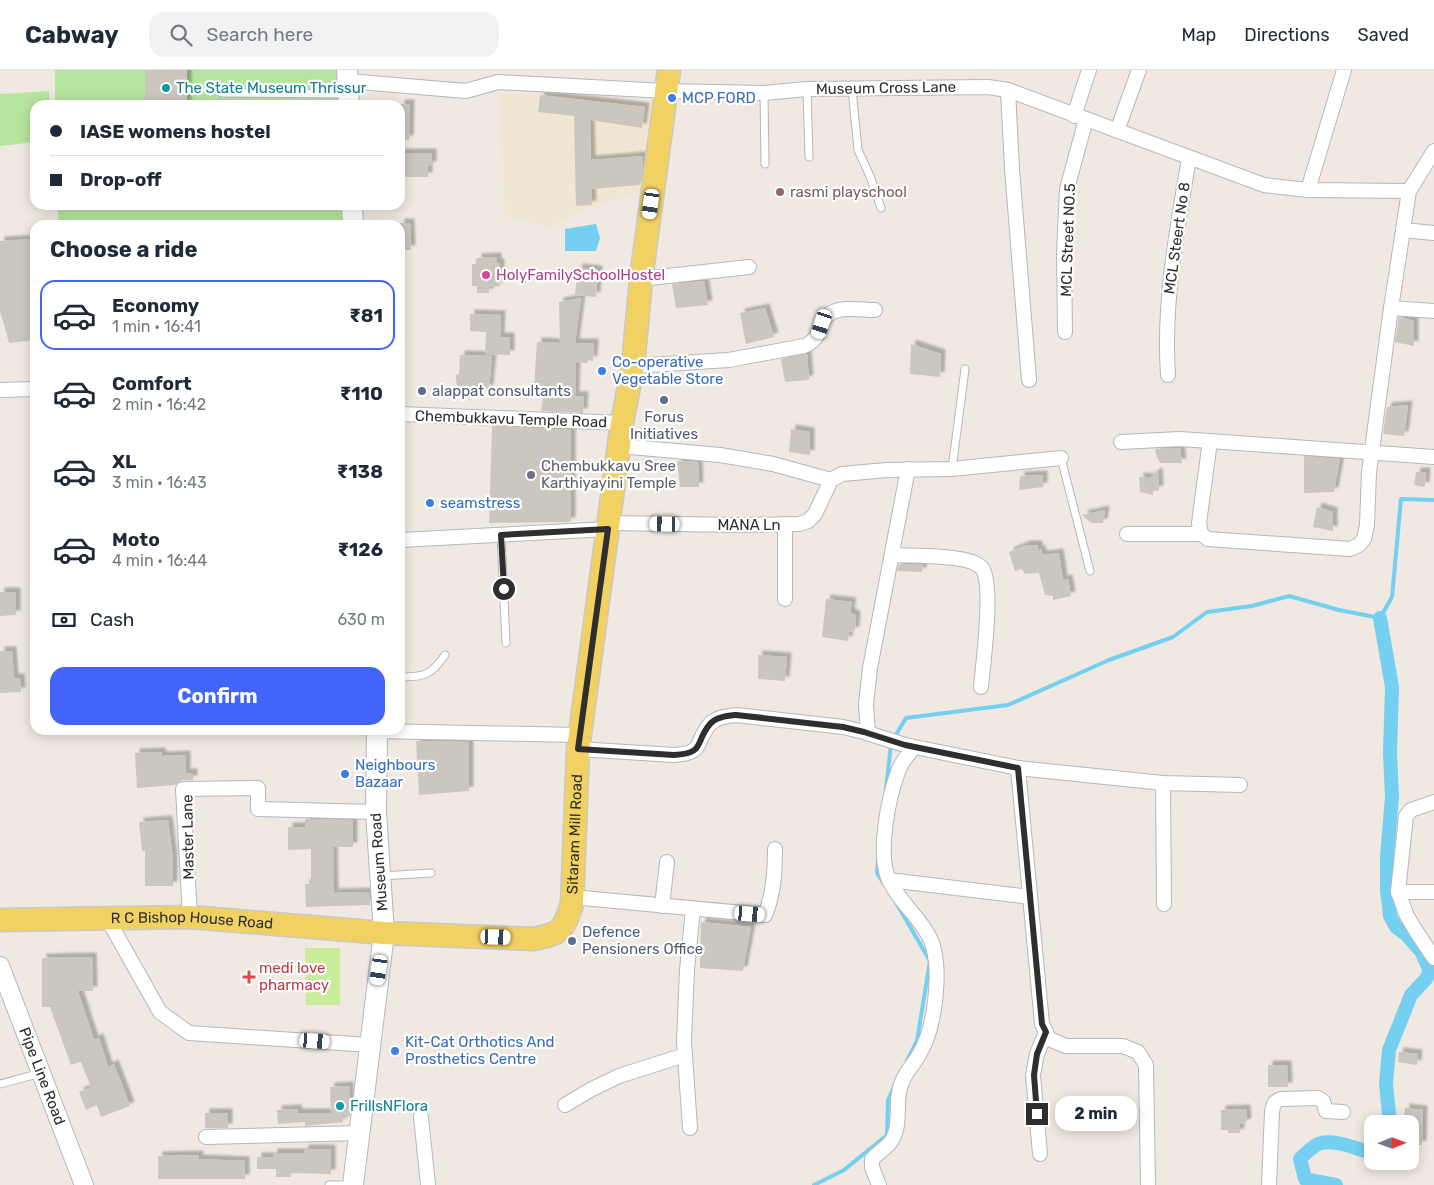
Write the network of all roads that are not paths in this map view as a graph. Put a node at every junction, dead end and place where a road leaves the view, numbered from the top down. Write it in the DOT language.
graph roads {
  1 [pos="1089,70"];
  2 [pos="1139,70"];
  3 [pos="1344,70"];
  4 [pos="668,81"];
  5 [pos="348,87"];
  6 [pos="852,89"];
  7 [pos="806,90"];
  8 [pos="1008,90"];
  9 [pos="222,93"];
  10 [pos="764,93"];
  11 [pos="1080,118"];
  12 [pos="1117,131"];
  13 [pos="1434,151"];
  14 [pos="809,157"];
  15 [pos="1189,158"];
  16 [pos="765,164"];
  17 [pos="1308,190"];
  18 [pos="1409,191"];
  19 [pos="881,208"];
  20 [pos="1402,230"];
  21 [pos="1434,233"];
  22 [pos="748,267"];
  23 [pos="641,279"];
  24 [pos="1391,308"];
  25 [pos="875,310"];
  26 [pos="1434,311"];
  27 [pos="1065,332"];
  28 [pos="633,366"];
  29 [pos="965,369"];
  30 [pos="1168,375"];
  31 [pos="1029,380"];
  32 [pos="30,389"];
  33 [pos="0,390"];
  34 [pos="405,414"];
  35 [pos="622,423"];
  36 [pos="1210,441"];
  37 [pos="1121,442"];
  38 [pos="619,446"];
  39 [pos="1372,451"];
  40 [pos="1434,457"];
  41 [pos="1061,458"];
  42 [pos="908,469"];
  43 [pos="952,469"];
  44 [pos="831,480"];
  45 [pos="785,524"];
  46 [pos="608,526"];
  47 [pos="1127,534"];
  48 [pos="1201,534"];
  49 [pos="501,535"];
  50 [pos="405,540"];
  51 [pos="892,554"];
  52 [pos="1090,571"];
  53 [pos="785,599"];
  54 [pos="506,643"];
  55 [pos="445,655"];
  56 [pos="405,677"];
  57 [pos="981,687"];
  58 [pos="405,732"];
  59 [pos="868,733"];
  60 [pos="377,735"];
  61 [pos="578,742"];
  62 [pos="910,746"];
  63 [pos="1018,768"];
  64 [pos="1163,783"];
  65 [pos="1240,785"];
  66 [pos="1434,802"];
  67 [pos="376,812"];
  68 [pos="775,848"];
  69 [pos="667,862"];
  70 [pos="431,873"];
  71 [pos="380,876"];
  72 [pos="889,880"];
  73 [pos="1398,892"];
  74 [pos="1434,892"];
  75 [pos="572,897"];
  76 [pos="1030,897"];
  77 [pos="1164,904"];
  78 [pos="662,906"];
  79 [pos="694,909"];
  80 [pos="190,916"];
  81 [pos="107,918"];
  82 [pos="0,920"];
  83 [pos="384,933"];
  84 [pos="1434,958"];
  85 [pos="0,966"];
  86 [pos="1046,1032"];
  87 [pos="369,1045"];
  88 [pos="685,1055"];
  89 [pos="41,1073"];
  90 [pos="0,1084"];
  91 [pos="565,1105"];
  92 [pos="1343,1112"];
  93 [pos="421,1117"];
  94 [pos="690,1128"];
  95 [pos="359,1133"];
  96 [pos="206,1137"];
  97 [pos="1040,1154"];
  98 [pos="84,1185"];
  99 [pos="329,1185"];
  100 [pos="353,1185"];
  101 [pos="428,1185"];
  102 [pos="879,1185"];
  103 [pos="1148,1185"];
  104 [pos="1269,1185"];
  1 -- 11 [label="street, MCL Street NO.5"];
  2 -- 12 [label="street"];
  3 -- 17 [label="street"];
  4 -- 5 [label="street, Museum Cross Lane"];
  4 -- 10 [label="street, Museum Cross Lane"];
  4 -- 23 [label="main road, Sitaram Mill Road"];
  5 -- 9 [label="lane"];
  6 -- 7 [label="street, Museum Cross Lane"];
  6 -- 8 [label="street, Museum Cross Lane"];
  6 -- 19 [label="lane"];
  7 -- 10 [label="street, Museum Cross Lane"];
  7 -- 14 [label="lane"];
  8 -- 11 [label="street, Museum Cross Lane"];
  8 -- 31 [label="street"];
  10 -- 16 [label="lane"];
  11 -- 12 [label="street, Museum Cross Lane"];
  11 -- 27 [label="street, MCL Street NO.5"];
  12 -- 15 [label="street, Museum Cross Lane"];
  13 -- 18 [label="street"];
  15 -- 17 [label="street, Museum Cross Lane"];
  15 -- 30 [label="street, MCL Steert No 8"];
  17 -- 18 [label="street, Museum Cross Lane"];
  18 -- 20 [label="street"];
  20 -- 21 [label="street"];
  20 -- 24 [label="street"];
  22 -- 23 [label="street"];
  23 -- 28 [label="main road, Sitaram Mill Road"];
  24 -- 26 [label="street"];
  24 -- 39 [label="street"];
  25 -- 28 [label="street"];
  28 -- 35 [label="main road, Sitaram Mill Road"];
  29 -- 43 [label="lane"];
  32 -- 33 [label="street"];
  34 -- 35 [label="street, Chembukkavu Temple Road"];
  35 -- 38 [label="main road, Sitaram Mill Road"];
  36 -- 37 [label="street"];
  36 -- 39 [label="street"];
  36 -- 48 [label="street"];
  38 -- 44 [label="street"];
  38 -- 46 [label="main road, Sitaram Mill Road"];
  39 -- 40 [label="street"];
  39 -- 48 [label="street"];
  41 -- 43 [label="street"];
  41 -- 52 [label="lane"];
  42 -- 43 [label="street"];
  42 -- 44 [label="street"];
  42 -- 51 [label="street"];
  44 -- 45 [label="street, MANA Ln"];
  45 -- 46 [label="street, MANA Ln"];
  45 -- 53 [label="street"];
  46 -- 49 [label="street, MANA Ln"];
  46 -- 61 [label="main road, Sitaram Mill Road"];
  47 -- 48 [label="street"];
  49 -- 50 [label="street, MANA Ln"];
  49 -- 54 [label="lane"];
  51 -- 57 [label="street"];
  51 -- 59 [label="street"];
  55 -- 56 [label="lane"];
  58 -- 61 [label="street"];
  59 -- 61 [label="street"];
  59 -- 62 [label="street"];
  60 -- 67 [label="main road, Museum Road"];
  61 -- 75 [label="main road, Sitaram Mill Road"];
  62 -- 63 [label="street"];
  62 -- 72 [label="street"];
  63 -- 64 [label="street"];
  63 -- 76 [label="street"];
  64 -- 65 [label="street"];
  64 -- 77 [label="street"];
  66 -- 73 [label="street"];
  67 -- 71 [label="main road, Museum Road"];
  67 -- 80 [label="street, Master Lane"];
  68 -- 79 [label="street"];
  69 -- 78 [label="street"];
  70 -- 71 [label="lane"];
  71 -- 83 [label="main road, Museum Road"];
  72 -- 76 [label="street"];
  72 -- 102 [label="street"];
  73 -- 74 [label="street"];
  73 -- 84 [label="street"];
  75 -- 78 [label="street"];
  75 -- 83 [label="main road, Sitaram Mill Road"];
  76 -- 86 [label="street"];
  78 -- 79 [label="street"];
  79 -- 88 [label="street"];
  80 -- 81 [label="main road, R C Bishop House Road"];
  80 -- 83 [label="main road, R C Bishop House Road"];
  81 -- 82 [label="main road, R C Bishop House Road"];
  81 -- 87 [label="street"];
  83 -- 87 [label="main road"];
  85 -- 89 [label="street, Pipe Line Road"];
  86 -- 97 [label="street"];
  86 -- 103 [label="street"];
  87 -- 95 [label="main road"];
  88 -- 91 [label="street"];
  88 -- 94 [label="street"];
  89 -- 90 [label="lane"];
  89 -- 98 [label="street, Pipe Line Road"];
  92 -- 104 [label="street"];
  93 -- 101 [label="street"];
  95 -- 96 [label="street"];
  95 -- 100 [label="main road"];
  99 -- 100 [label="lane"];
}
